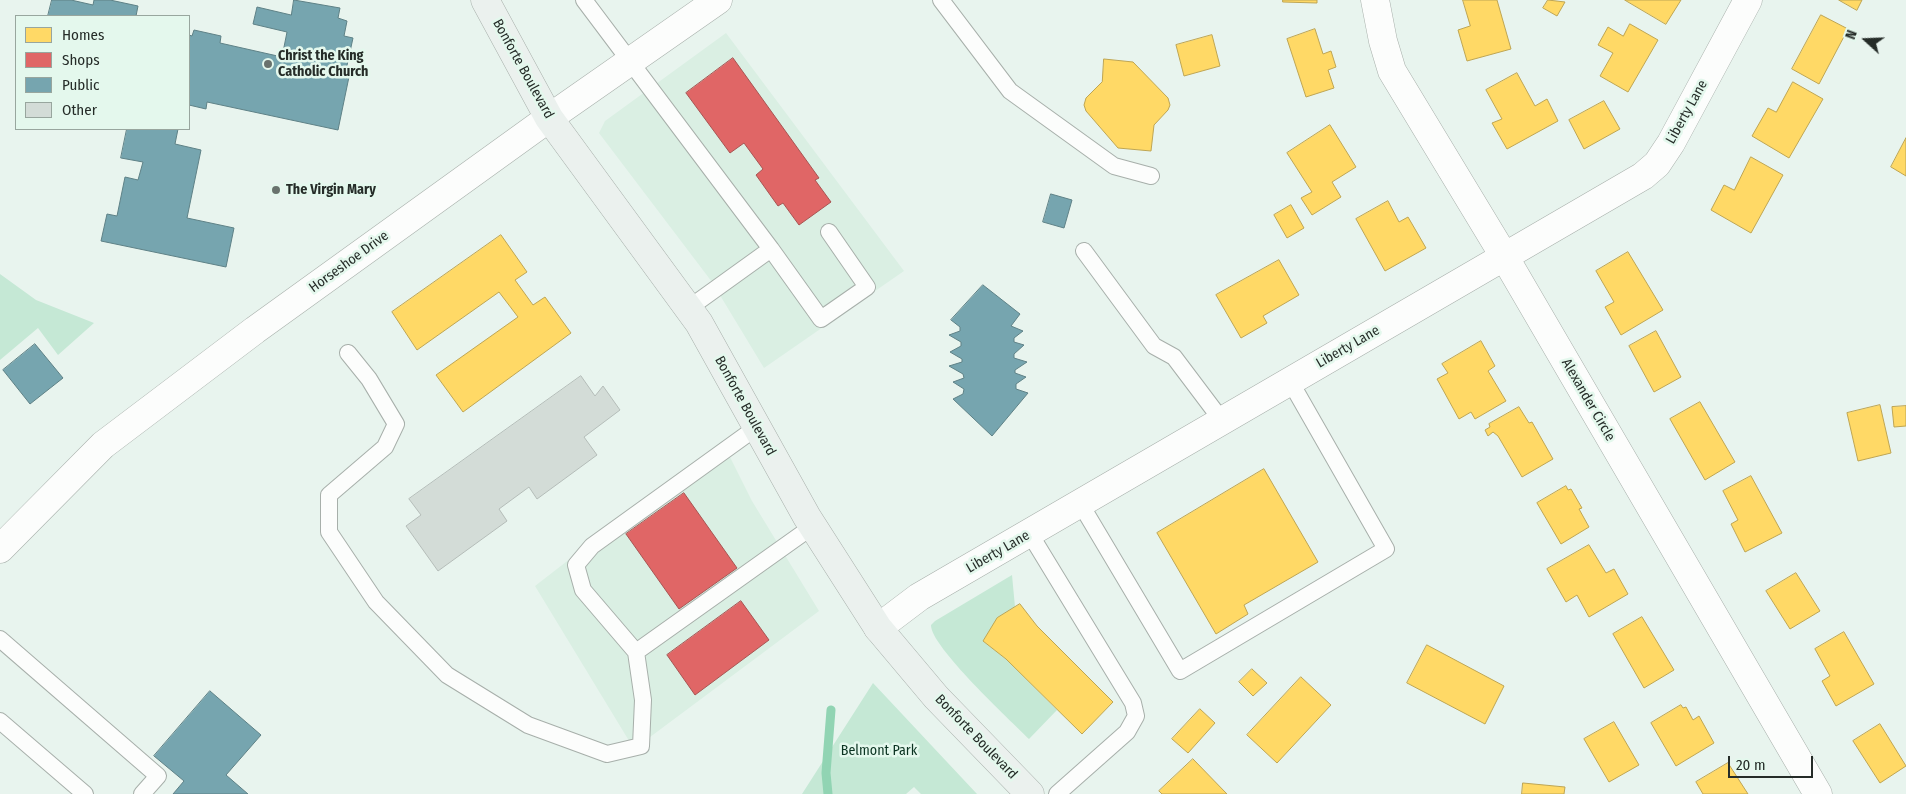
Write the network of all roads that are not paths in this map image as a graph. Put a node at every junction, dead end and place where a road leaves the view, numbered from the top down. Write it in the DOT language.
graph roads {
  1 [pos="485,0"];
  2 [pos="584,0"];
  3 [pos="718,0"];
  4 [pos="941,0"];
  5 [pos="1375,0"];
  6 [pos="1748,0"];
  7 [pos="631,60"];
  8 [pos="549,118"];
  9 [pos="1151,176"];
  10 [pos="829,232"];
  11 [pos="771,249"];
  12 [pos="1084,252"];
  13 [pos="1504,256"];
  14 [pos="689,308"];
  15 [pos="348,353"];
  16 [pos="1290,381"];
  17 [pos="1223,422"];
  18 [pos="757,426"];
  19 [pos="1080,503"];
  20 [pos="813,526"];
  21 [pos="1030,534"];
  22 [pos="0,549"];
  23 [pos="878,628"];
  24 [pos="0,639"];
  25 [pos="636,652"];
  26 [pos="0,721"];
  27 [pos="85,794"];
  28 [pos="142,794"];
  29 [pos="1030,794"];
  30 [pos="1057,794"];
  31 [pos="1818,794"];
  1 -- 8 [label="main road, Bonforte Boulevard"];
  2 -- 7 [label="lane"];
  3 -- 7 [label="street, Horseshoe Drive"];
  4 -- 9 [label="lane"];
  5 -- 13 [label="street, Alexander Circle"];
  6 -- 13 [label="street, Liberty Lane"];
  7 -- 8 [label="street, Horseshoe Drive"];
  7 -- 11 [label="lane"];
  8 -- 14 [label="main road, Bonforte Boulevard"];
  8 -- 22 [label="street, Horseshoe Drive"];
  10 -- 11 [label="lane"];
  11 -- 14 [label="lane"];
  12 -- 17 [label="lane"];
  13 -- 16 [label="street, Liberty Lane"];
  13 -- 31 [label="street, Alexander Circle"];
  14 -- 18 [label="main road, Bonforte Boulevard"];
  15 -- 25 [label="lane"];
  16 -- 17 [label="street, Liberty Lane"];
  16 -- 19 [label="lane"];
  17 -- 19 [label="street, Liberty Lane"];
  18 -- 20 [label="main road, Bonforte Boulevard"];
  18 -- 25 [label="lane"];
  19 -- 21 [label="street, Liberty Lane"];
  20 -- 23 [label="main road, Bonforte Boulevard"];
  20 -- 25 [label="lane"];
  21 -- 23 [label="street, Liberty Lane"];
  21 -- 30 [label="lane"];
  23 -- 29 [label="main road, Bonforte Boulevard"];
  24 -- 28 [label="lane"];
  26 -- 27 [label="lane"];
}
